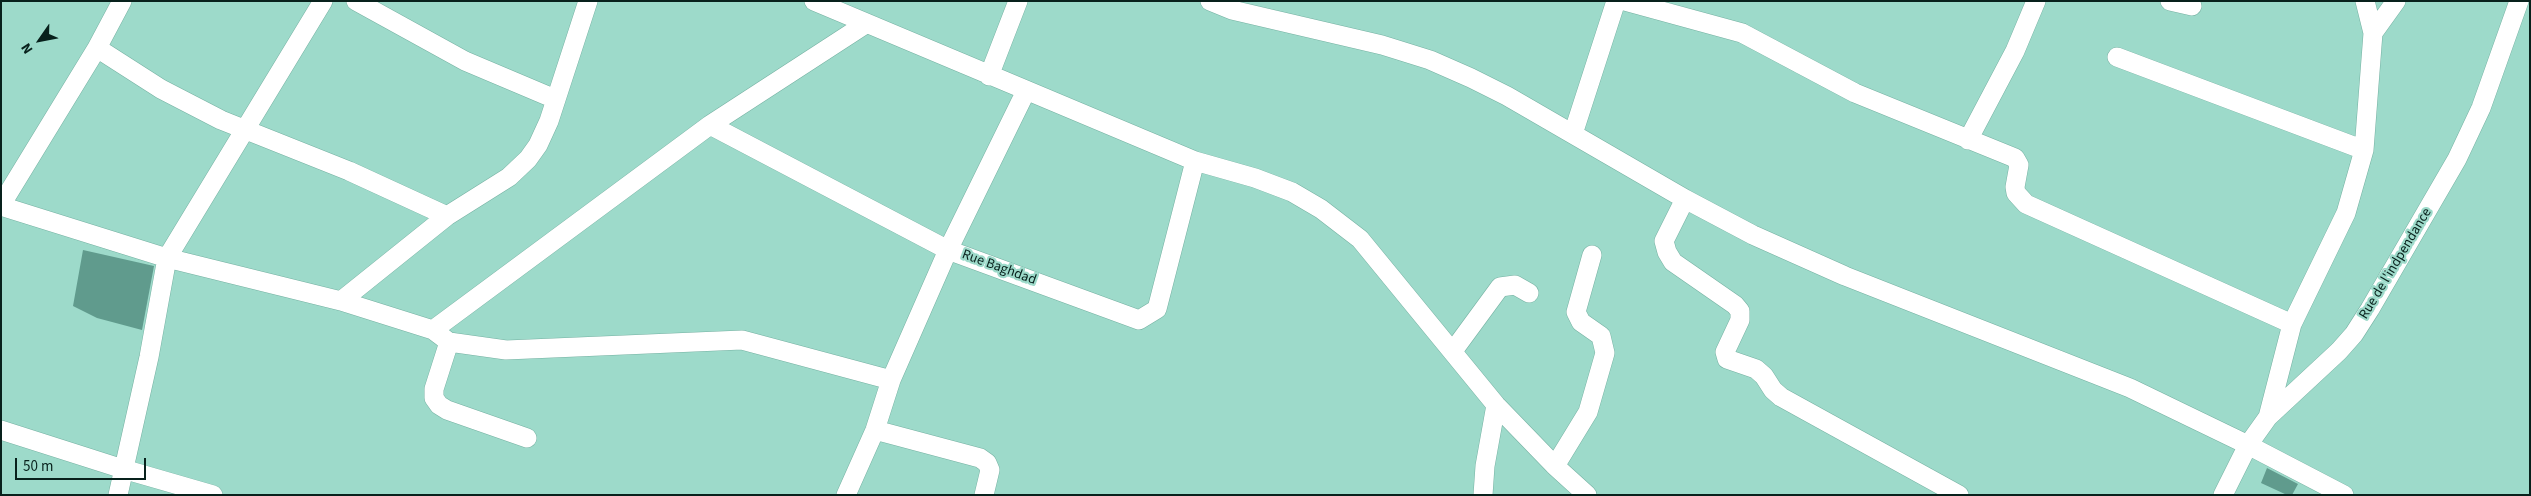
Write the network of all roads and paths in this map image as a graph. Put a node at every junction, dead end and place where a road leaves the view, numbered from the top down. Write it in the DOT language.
graph roads {
  1 [pos="122,1"];
  2 [pos="323,1"];
  3 [pos="356,1"];
  4 [pos="588,1"];
  5 [pos="814,1"];
  6 [pos="1018,1"];
  7 [pos="1210,1"];
  8 [pos="1616,1"];
  9 [pos="1625,1"];
  10 [pos="2036,1"];
  11 [pos="2170,1"];
  12 [pos="2365,1"];
  13 [pos="2396,1"];
  14 [pos="2519,1"];
  15 [pos="1233,6"];
  16 [pos="2192,6"];
  17 [pos="867,23"];
  18 [pos="2373,33"];
  19 [pos="97,48"];
  20 [pos="2117,57"];
  21 [pos="989,76"];
  22 [pos="1026,91"];
  23 [pos="555,99"];
  24 [pos="710,125"];
  25 [pos="243,130"];
  26 [pos="1573,134"];
  27 [pos="1968,140"];
  28 [pos="2364,150"];
  29 [pos="1195,161"];
  30 [pos="1685,199"];
  31 [pos="1,206"];
  32 [pos="447,216"];
  33 [pos="948,250"];
  34 [pos="1592,255"];
  35 [pos="167,258"];
  36 [pos="1528,293"];
  37 [pos="341,301"];
  38 [pos="2292,324"];
  39 [pos="433,330"];
  40 [pos="449,342"];
  41 [pos="1453,351"];
  42 [pos="891,380"];
  43 [pos="1496,405"];
  44 [pos="2268,417"];
  45 [pos="1,430"];
  46 [pos="875,430"];
  47 [pos="527,438"];
  48 [pos="2248,445"];
  49 [pos="1555,466"];
  50 [pos="123,469"];
  51 [pos="118,495"];
  52 [pos="213,495"];
  53 [pos="846,495"];
  54 [pos="984,495"];
  55 [pos="1483,495"];
  56 [pos="1587,495"];
  57 [pos="1959,495"];
  58 [pos="2223,495"];
  59 [pos="2344,495"];
  1 -- 19 [label="street"];
  2 -- 25 [label="street"];
  3 -- 23 [label="street"];
  4 -- 23 [label="street"];
  5 -- 17 [label="street"];
  6 -- 21 [label="street"];
  7 -- 15 [label="street"];
  8 -- 26 [label="street"];
  9 -- 27 [label="street"];
  10 -- 27 [label="street"];
  11 -- 16 [label="street"];
  12 -- 18 [label="street"];
  13 -- 18 [label="street"];
  14 -- 44 [label="street, Rue de l'indpendance"];
  15 -- 26 [label="street"];
  17 -- 21 [label="street"];
  17 -- 24 [label="street"];
  18 -- 28 [label="street"];
  19 -- 25 [label="street"];
  19 -- 31 [label="street"];
  20 -- 28 [label="street"];
  21 -- 22 [label="street"];
  22 -- 29 [label="street"];
  22 -- 33 [label="street"];
  23 -- 32 [label="street"];
  24 -- 33 [label="street, Rue Baghdad"];
  24 -- 39 [label="street"];
  25 -- 32 [label="street"];
  25 -- 35 [label="street"];
  26 -- 30 [label="street"];
  27 -- 38 [label="street"];
  28 -- 38 [label="street"];
  29 -- 33 [label="street, Rue Baghdad"];
  29 -- 41 [label="street"];
  30 -- 48 [label="street"];
  30 -- 57 [label="street"];
  31 -- 35 [label="street"];
  32 -- 37 [label="street"];
  33 -- 42 [label="street"];
  34 -- 49 [label="street"];
  35 -- 37 [label="street"];
  35 -- 50 [label="street"];
  36 -- 41 [label="street"];
  37 -- 39 [label="street"];
  38 -- 44 [label="street"];
  39 -- 40 [label="street"];
  40 -- 42 [label="street"];
  40 -- 47 [label="street"];
  41 -- 43 [label="street"];
  42 -- 46 [label="street"];
  43 -- 49 [label="street"];
  43 -- 55 [label="street"];
  44 -- 48 [label="street, Rue de l'indpendance"];
  45 -- 50 [label="street"];
  46 -- 53 [label="street"];
  46 -- 54 [label="street"];
  48 -- 58 [label="street, Rue de l'indpendance"];
  48 -- 59 [label="street"];
  49 -- 56 [label="street"];
  50 -- 51 [label="street"];
  50 -- 52 [label="street"];
}
